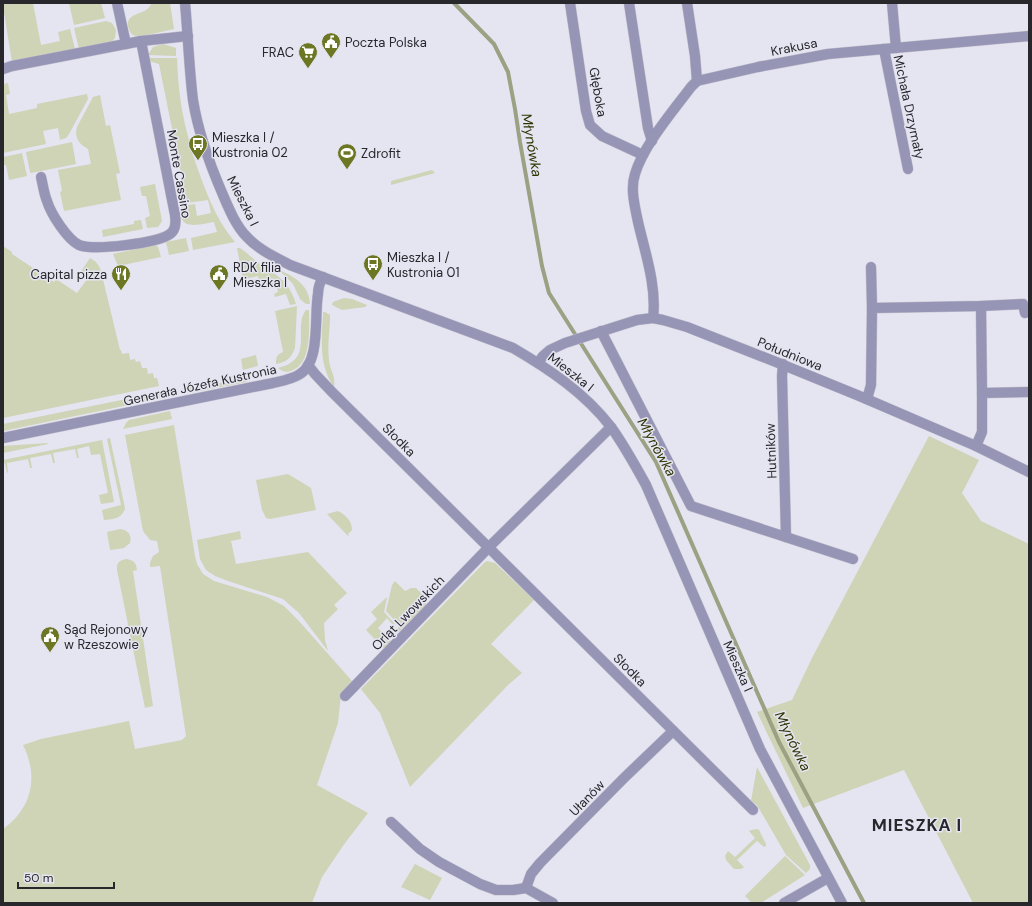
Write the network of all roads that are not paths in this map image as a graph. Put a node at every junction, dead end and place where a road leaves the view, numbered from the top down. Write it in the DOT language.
graph roads {
  1 [pos="117,3"];
  2 [pos="185,3"];
  3 [pos="570,3"];
  4 [pos="629,3"];
  5 [pos="687,3"];
  6 [pos="892,3"];
  7 [pos="188,36"];
  8 [pos="1029,36"];
  9 [pos="141,41"];
  10 [pos="126,44"];
  11 [pos="896,48"];
  12 [pos="884,49"];
  13 [pos="3,69"];
  14 [pos="697,81"];
  15 [pos="652,141"];
  16 [pos="643,155"];
  17 [pos="908,169"];
  18 [pos="41,177"];
  19 [pos="871,267"];
  20 [pos="323,276"];
  21 [pos="981,306"];
  22 [pos="872,308"];
  23 [pos="1025,313"];
  24 [pos="653,318"];
  25 [pos="600,331"];
  26 [pos="538,363"];
  27 [pos="783,364"];
  28 [pos="308,365"];
  29 [pos="1029,392"];
  30 [pos="982,393"];
  31 [pos="867,399"];
  32 [pos="611,427"];
  33 [pos="3,438"];
  34 [pos="976,446"];
  35 [pos="1029,472"];
  36 [pos="786,537"];
  37 [pos="489,549"];
  38 [pos="854,559"];
  39 [pos="345,696"];
  40 [pos="673,731"];
  41 [pos="753,810"];
  42 [pos="391,822"];
  43 [pos="828,878"];
  44 [pos="526,888"];
  45 [pos="553,903"];
  46 [pos="784,903"];
  47 [pos="842,903"];
  1 -- 10 [label="street"];
  2 -- 7 [label="street, Mieszka I"];
  3 -- 16 [label="street, Głęboka"];
  4 -- 15 [label="street"];
  5 -- 14 [label="street"];
  6 -- 11 [label="street"];
  7 -- 9 [label="street"];
  7 -- 20 [label="street, Mieszka I"];
  8 -- 11 [label="street, Krakusa"];
  9 -- 10 [label="street"];
  9 -- 18 [label="street, Monte Cassino"];
  10 -- 13 [label="street"];
  11 -- 12 [label="street, Krakusa"];
  12 -- 14 [label="street, Krakusa"];
  12 -- 17 [label="street, Michała Drzymały"];
  14 -- 15 [label="street"];
  15 -- 16 [label="street"];
  16 -- 24 [label="street"];
  19 -- 22 [label="street"];
  20 -- 26 [label="street, Mieszka I"];
  20 -- 28 [label="street"];
  21 -- 22 [label="street"];
  21 -- 23 [label="street"];
  21 -- 30 [label="street"];
  22 -- 31 [label="street"];
  24 -- 25 [label="street, Południowa"];
  24 -- 27 [label="street, Południowa"];
  25 -- 26 [label="street, Południowa"];
  25 -- 36 [label="street"];
  26 -- 32 [label="street, Mieszka I"];
  27 -- 31 [label="street, Południowa"];
  27 -- 36 [label="street, Hutników"];
  28 -- 33 [label="street, Generała Józefa Kustronia"];
  28 -- 37 [label="street, Słodka"];
  29 -- 30 [label="street"];
  30 -- 34 [label="street"];
  31 -- 34 [label="street, Południowa"];
  32 -- 37 [label="street"];
  32 -- 43 [label="street, Mieszka I"];
  34 -- 35 [label="street, Południowa"];
  36 -- 38 [label="street"];
  37 -- 39 [label="street, Orląt Lwowskich"];
  37 -- 40 [label="street, Słodka"];
  40 -- 41 [label="street, Słodka"];
  40 -- 44 [label="street, Ułanów"];
  42 -- 44 [label="street"];
  43 -- 46 [label="street"];
  43 -- 47 [label="street, Mieszka I"];
  44 -- 45 [label="street"];
}
